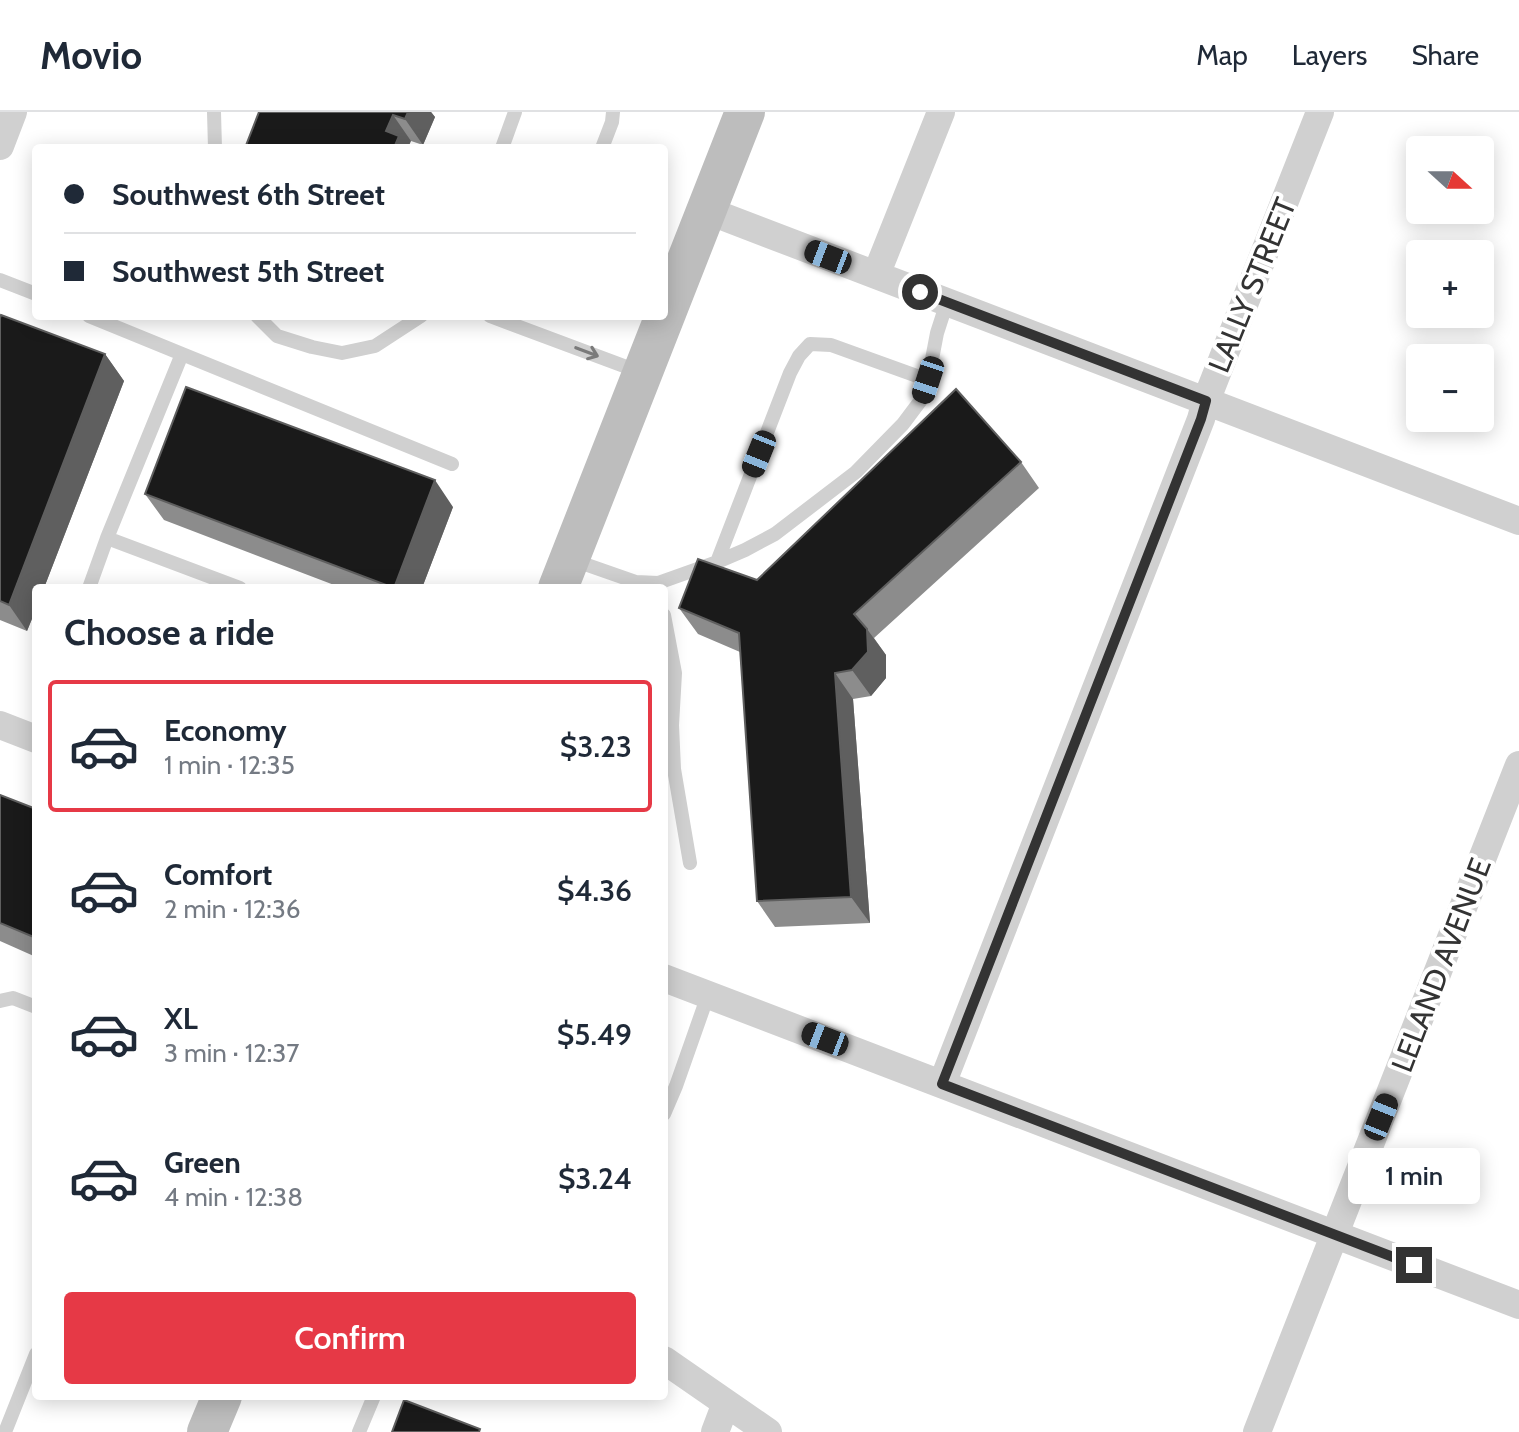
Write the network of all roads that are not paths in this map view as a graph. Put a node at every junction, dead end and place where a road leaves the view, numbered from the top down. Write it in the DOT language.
graph roads {
  1 [pos="13,112"];
  2 [pos="214,112"];
  3 [pos="515,112"];
  4 [pos="613,112"];
  5 [pos="745,112"];
  6 [pos="941,112"];
  7 [pos="1320,112"];
  8 [pos="215,144"];
  9 [pos="503,144"];
  10 [pos="604,144"];
  11 [pos="0,146"];
  12 [pos="706,210"];
  13 [pos="876,275"];
  14 [pos="0,280"];
  15 [pos="32,292"];
  16 [pos="947,302"];
  17 [pos="668,307"];
  18 [pos="99,320"];
  19 [pos="261,320"];
  20 [pos="415,320"];
  21 [pos="501,320"];
  22 [pos="536,320"];
  23 [pos="663,320"];
  24 [pos="532,331"];
  25 [pos="182,354"];
  26 [pos="642,373"];
  27 [pos="928,380"];
  28 [pos="1206,401"];
  29 [pos="452,464"];
  30 [pos="1519,521"];
  31 [pos="107,538"];
  32 [pos="717,562"];
  33 [pos="563,573"];
  34 [pos="90,584"];
  35 [pos="229,584"];
  36 [pos="647,584"];
  37 [pos="663,584"];
  38 [pos="668,636"];
  39 [pos="0,725"];
  40 [pos="32,737"];
  41 [pos="1519,765"];
  42 [pos="690,863"];
  43 [pos="668,980"];
  44 [pos="708,995"];
  45 [pos="0,1001"];
  46 [pos="32,1005"];
  47 [pos="942,1084"];
  48 [pos="668,1105"];
  49 [pos="1335,1234"];
  50 [pos="1519,1305"];
  51 [pos="668,1363"];
  52 [pos="32,1364"];
  53 [pos="220,1400"];
  54 [pos="372,1400"];
  55 [pos="726,1403"];
  56 [pos="5,1432"];
  57 [pos="207,1432"];
  58 [pos="359,1432"];
  59 [pos="715,1432"];
  60 [pos="768,1432"];
  61 [pos="1257,1432"];
  1 -- 11 [label="street"];
  2 -- 8 [label="lane"];
  3 -- 9 [label="lane"];
  4 -- 10 [label="lane"];
  5 -- 12 [label="main road"];
  6 -- 13 [label="street"];
  7 -- 28 [label="street, LALLY STREET"];
  12 -- 13 [label="street"];
  12 -- 17 [label="main road"];
  13 -- 16 [label="street"];
  14 -- 15 [label="lane"];
  16 -- 27 [label="lane"];
  16 -- 28 [label="street"];
  18 -- 25 [label="lane"];
  19 -- 20 [label="lane"];
  21 -- 24 [label="lane"];
  22 -- 24 [label="lane"];
  23 -- 26 [label="main road"];
  24 -- 26 [label="lane, one-way"];
  25 -- 29 [label="lane"];
  25 -- 31 [label="lane"];
  26 -- 33 [label="main road"];
  27 -- 32 [label="lane"];
  27 -- 32 [label="lane"];
  28 -- 30 [label="street"];
  28 -- 47 [label="street, LALLY STREET"];
  31 -- 34 [label="lane"];
  31 -- 35 [label="lane"];
  32 -- 37 [label="lane"];
  33 -- 36 [label="lane"];
  38 -- 42 [label="lane"];
  39 -- 40 [label="street"];
  41 -- 49 [label="street, LELAND AVENUE"];
  43 -- 44 [label="street"];
  44 -- 47 [label="street"];
  44 -- 48 [label="lane"];
  45 -- 46 [label="lane"];
  47 -- 49 [label="street"];
  49 -- 50 [label="street"];
  49 -- 61 [label="street, LELAND AVENUE"];
  51 -- 55 [label="street"];
  52 -- 56 [label="lane"];
  53 -- 57 [label="main road"];
  54 -- 58 [label="lane"];
  55 -- 59 [label="street"];
  55 -- 60 [label="street"];
}
